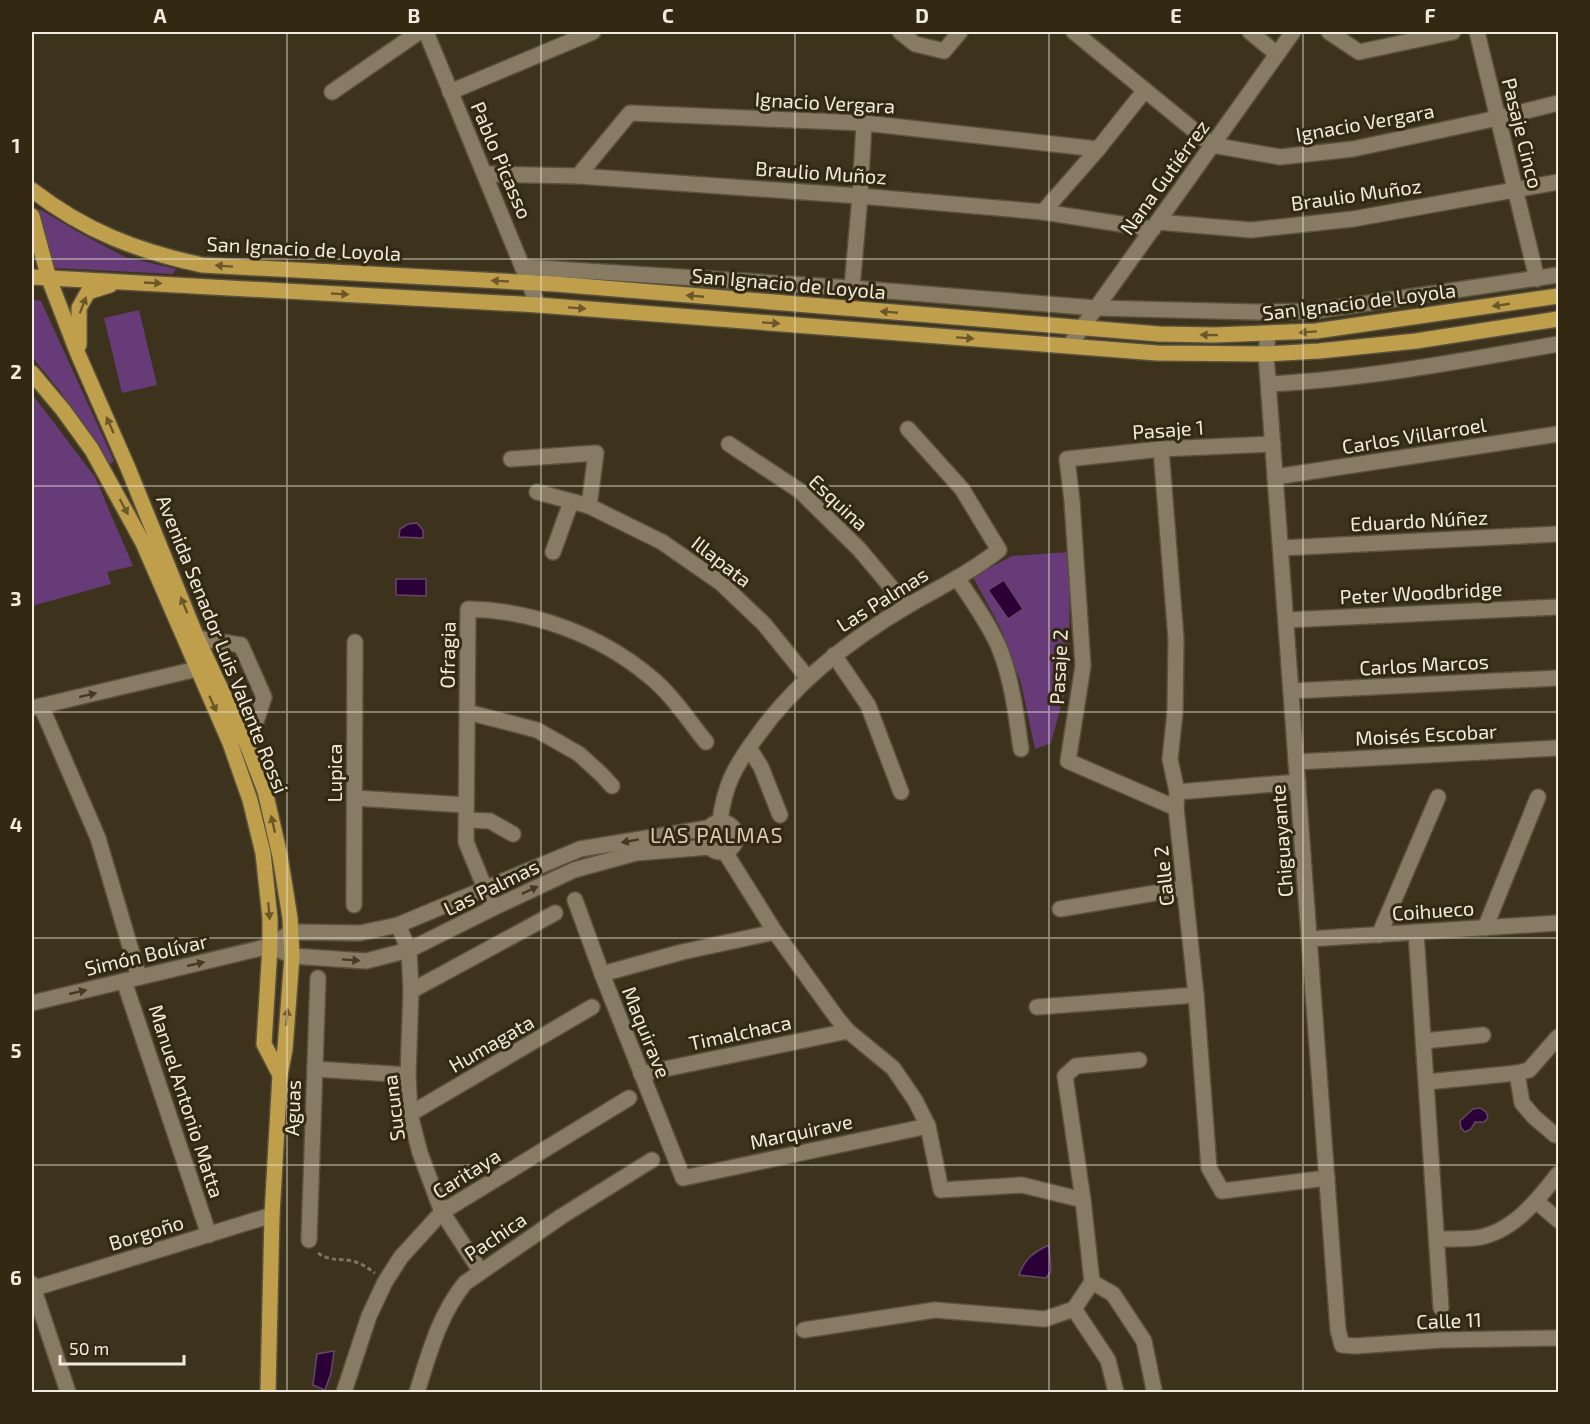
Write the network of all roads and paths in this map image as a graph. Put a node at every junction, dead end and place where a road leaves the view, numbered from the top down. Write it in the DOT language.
graph roads {
  1 [pos="419,32"];
  2 [pos="426,32"];
  3 [pos="593,32"];
  4 [pos="900,32"];
  5 [pos="960,32"];
  6 [pos="1074,32"];
  7 [pos="1250,32"];
  8 [pos="1293,32"];
  9 [pos="1329,32"];
  10 [pos="1453,32"];
  11 [pos="1477,32"];
  12 [pos="1277,54"];
  13 [pos="1145,90"];
  14 [pos="332,92"];
  15 [pos="450,92"];
  16 [pos="1558,103"];
  17 [pos="1498,118"];
  18 [pos="864,123"];
  19 [pos="1212,145"];
  20 [pos="1098,149"];
  21 [pos="485,174"];
  22 [pos="578,176"];
  23 [pos="1558,182"];
  24 [pos="32,189"];
  25 [pos="1515,189"];
  26 [pos="860,196"];
  27 [pos="1044,212"];
  28 [pos="32,216"];
  29 [pos="1155,225"];
  30 [pos="524,267"];
  31 [pos="1558,275"];
  32 [pos="32,277"];
  33 [pos="49,279"];
  34 [pos="1537,279"];
  35 [pos="121,281"];
  36 [pos="530,282"];
  37 [pos="852,288"];
  38 [pos="1558,296"];
  39 [pos="538,305"];
  40 [pos="1096,308"];
  41 [pos="1558,319"];
  42 [pos="1081,329"];
  43 [pos="1268,334"];
  44 [pos="1558,344"];
  45 [pos="1069,346"];
  46 [pos="78,354"];
  47 [pos="1266,354"];
  48 [pos="32,373"];
  49 [pos="1269,384"];
  50 [pos="908,429"];
  51 [pos="1558,434"];
  52 [pos="729,444"];
  53 [pos="1273,444"];
  54 [pos="1161,449"];
  55 [pos="511,459"];
  56 [pos="1067,459"];
  57 [pos="1275,477"];
  58 [pos="537,492"];
  59 [pos="571,502"];
  60 [pos="589,506"];
  61 [pos="1558,534"];
  62 [pos="1281,548"];
  63 [pos="553,552"];
  64 [pos="957,578"];
  65 [pos="907,606"];
  66 [pos="1558,607"];
  67 [pos="1286,620"];
  68 [pos="197,638"];
  69 [pos="355,642"];
  70 [pos="834,655"];
  71 [pos="197,669"];
  72 [pos="807,678"];
  73 [pos="1558,678"];
  74 [pos="1291,691"];
  75 [pos="36,707"];
  76 [pos="467,712"];
  77 [pos="706,742"];
  78 [pos="248,747"];
  79 [pos="749,748"];
  80 [pos="1558,748"];
  81 [pos="1021,749"];
  82 [pos="1296,762"];
  83 [pos="1298,782"];
  84 [pos="612,786"];
  85 [pos="900,792"];
  86 [pos="1177,792"];
  87 [pos="1438,797"];
  88 [pos="1538,797"];
  89 [pos="356,798"];
  90 [pos="1176,808"];
  91 [pos="466,812"];
  92 [pos="780,815"];
  93 [pos="714,825"];
  94 [pos="513,834"];
  95 [pos="709,847"];
  96 [pos="724,852"];
  97 [pos="1185,888"];
  98 [pos="483,889"];
  99 [pos="575,900"];
  100 [pos="354,904"];
  101 [pos="493,908"];
  102 [pos="1060,909"];
  103 [pos="555,913"];
  104 [pos="1558,923"];
  105 [pos="398,925"];
  106 [pos="1485,928"];
  107 [pos="291,932"];
  108 [pos="776,932"];
  109 [pos="1416,932"];
  110 [pos="1379,935"];
  111 [pos="1309,939"];
  112 [pos="270,946"];
  113 [pos="409,950"];
  114 [pos="292,956"];
  115 [pos="602,974"];
  116 [pos="318,978"];
  117 [pos="132,979"];
  118 [pos="411,991"];
  119 [pos="1196,995"];
  120 [pos="32,1003"];
  121 [pos="592,1007"];
  122 [pos="1037,1007"];
  123 [pos="848,1031"];
  124 [pos="1483,1035"];
  125 [pos="1558,1037"];
  126 [pos="1424,1041"];
  127 [pos="1139,1060"];
  128 [pos="315,1069"];
  129 [pos="1517,1073"];
  130 [pos="641,1074"];
  131 [pos="280,1075"];
  132 [pos="408,1075"];
  133 [pos="1427,1082"];
  134 [pos="629,1098"];
  135 [pos="410,1114"];
  136 [pos="928,1126"];
  137 [pos="1555,1135"];
  138 [pos="652,1161"];
  139 [pos="1558,1174"];
  140 [pos="683,1178"];
  141 [pos="1327,1178"];
  142 [pos="1083,1200"];
  143 [pos="1536,1201"];
  144 [pos="442,1212"];
  145 [pos="272,1215"];
  146 [pos="1558,1220"];
  147 [pos="209,1235"];
  148 [pos="1438,1239"];
  149 [pos="309,1240"];
  150 [pos="481,1272"];
  151 [pos="385,1282"];
  152 [pos="1092,1282"];
  153 [pos="32,1287"];
  154 [pos="1441,1308"];
  155 [pos="1074,1309"];
  156 [pos="804,1330"];
  157 [pos="1558,1338"];
  158 [pos="1342,1345"];
  159 [pos="1154,1390"];
  160 [pos="68,1392"];
  161 [pos="268,1392"];
  162 [pos="344,1392"];
  163 [pos="417,1392"];
  164 [pos="1116,1392"];
  1 -- 14 [label="street"];
  2 -- 15 [label="street, Pablo Picasso"];
  3 -- 15 [label="street"];
  4 -- 5 [label="street"];
  6 -- 13 [label="street, Ignacio Vergara"];
  7 -- 12 [label="street"];
  8 -- 12 [label="street, Nana Gutiérrez"];
  9 -- 10 [label="street"];
  11 -- 17 [label="street, Pasaje Cinco"];
  12 -- 19 [label="street, Nana Gutiérrez"];
  13 -- 19 [label="street, Ignacio Vergara"];
  13 -- 20 [label="street"];
  15 -- 21 [label="street, Pablo Picasso"];
  16 -- 17 [label="street, Ignacio Vergara"];
  17 -- 19 [label="street, Ignacio Vergara"];
  17 -- 25 [label="street, Pasaje Cinco"];
  18 -- 20 [label="street, Ignacio Vergara"];
  18 -- 22 [label="street, Ignacio Vergara"];
  18 -- 26 [label="street"];
  19 -- 29 [label="street, Nana Gutiérrez"];
  20 -- 27 [label="street"];
  21 -- 22 [label="street, Braulio Muñoz"];
  21 -- 30 [label="street, Pablo Picasso"];
  22 -- 26 [label="street, Braulio Muñoz"];
  23 -- 25 [label="street, Braulio Muñoz"];
  36 -- 24 [label="main road, San Ignacio de Loyola, one-way"];
  25 -- 29 [label="street, Braulio Muñoz"];
  25 -- 34 [label="street, Pasaje Cinco"];
  26 -- 27 [label="street, Braulio Muñoz"];
  26 -- 37 [label="street"];
  27 -- 29 [label="street, Braulio Muñoz"];
  28 -- 33 [label="main road, Avenida Senador Luis Valente Rossi"];
  29 -- 40 [label="street, Nana Gutiérrez"];
  30 -- 36 [label="street, Pablo Picasso"];
  30 -- 37 [label="street, San Ignacio de Loyola"];
  31 -- 34 [label="street, San Ignacio de Loyola"];
  32 -- 33 [label="main road, San Ignacio de Loyola"];
  33 -- 35 [label="main road, San Ignacio de Loyola"];
  33 -- 46 [label="main road, Avenida Senador Luis Valente Rossi"];
  34 -- 40 [label="street, San Ignacio de Loyola"];
  35 -- 39 [label="main road, San Ignacio de Loyola, one-way"];
  46 -- 35 [label="main road, one-way"];
  36 -- 39 [label="street, Pablo Picasso"];
  42 -- 36 [label="main road, San Ignacio de Loyola, one-way"];
  37 -- 40 [label="street, San Ignacio de Loyola"];
  38 -- 43 [label="main road, San Ignacio de Loyola, one-way"];
  39 -- 45 [label="main road, San Ignacio de Loyola, one-way"];
  40 -- 42 [label="street, Nana Gutiérrez"];
  41 -- 47 [label="main road, San Ignacio de Loyola"];
  43 -- 42 [label="main road, San Ignacio de Loyola, one-way"];
  42 -- 45 [label="street, Nana Gutiérrez"];
  43 -- 47 [label="street, Chiguayante"];
  44 -- 49 [label="street"];
  45 -- 47 [label="main road, San Ignacio de Loyola"];
  68 -- 46 [label="main road, Avenida Senador Luis Valente Rossi, one-way"];
  47 -- 49 [label="street, Chiguayante"];
  48 -- 71 [label="main road, Avenida Senador Luis Valente Rossi, one-way"];
  49 -- 53 [label="street, Chiguayante"];
  50 -- 64 [label="street, Las Palmas"];
  51 -- 57 [label="street, Carlos Villarroel"];
  52 -- 65 [label="street, Esquina"];
  53 -- 54 [label="street, Pasaje 1"];
  53 -- 57 [label="street, Chiguayante"];
  54 -- 56 [label="street, Pasaje 1"];
  54 -- 86 [label="street, Calle 2"];
  55 -- 60 [label="street"];
  56 -- 90 [label="street, Pasaje 2"];
  57 -- 62 [label="street, Chiguayante"];
  58 -- 59 [label="street, Illapata"];
  59 -- 60 [label="street, Illapata"];
  59 -- 63 [label="street"];
  60 -- 72 [label="street, Illapata"];
  61 -- 62 [label="street, Eduardo Núñez"];
  62 -- 67 [label="street, Chiguayante"];
  64 -- 65 [label="street, Las Palmas"];
  64 -- 81 [label="street"];
  65 -- 70 [label="street, Las Palmas"];
  66 -- 67 [label="street, Peter Woodbridge"];
  67 -- 74 [label="street, Chiguayante"];
  68 -- 78 [label="main road, Avenida Senador Luis Valente Rossi"];
  68 -- 78 [label="street"];
  69 -- 89 [label="street, Lupica"];
  70 -- 72 [label="street, Las Palmas"];
  70 -- 85 [label="street"];
  75 -- 71 [label="street, one-way"];
  71 -- 112 [label="main road, Avenida Senador Luis Valente Rossi, one-way"];
  72 -- 79 [label="street, Las Palmas"];
  73 -- 74 [label="street, Carlos Marcos"];
  74 -- 82 [label="street, Chiguayante"];
  75 -- 117 [label="street, Manuel Antonio Matta"];
  76 -- 77 [label="street, Ofragia"];
  76 -- 84 [label="street"];
  76 -- 91 [label="street, Ofragia"];
  107 -- 78 [label="main road, Avenida Senador Luis Valente Rossi, one-way"];
  79 -- 92 [label="street"];
  79 -- 93 [label="street, Las Palmas"];
  80 -- 82 [label="street, Moisés Escobar"];
  82 -- 83 [label="street, Chiguayante"];
  83 -- 86 [label="street"];
  83 -- 111 [label="street, Chiguayante"];
  86 -- 90 [label="street, Calle 2"];
  87 -- 110 [label="street"];
  88 -- 106 [label="street"];
  89 -- 91 [label="street"];
  89 -- 100 [label="street, Lupica"];
  90 -- 97 [label="street, Calle 2"];
  91 -- 94 [label="street"];
  91 -- 98 [label="street, Ofragia"];
  93 -- 95 [label="street, Las Palmas"];
  93 -- 96 [label="street"];
  93 -- 98 [label="street, Las Palmas, one-way"];
  95 -- 96 [label="street, Las Palmas"];
  101 -- 95 [label="street, Las Palmas, one-way"];
  96 -- 108 [label="street"];
  97 -- 102 [label="street"];
  97 -- 119 [label="street, Calle 2"];
  98 -- 101 [label="street, Ofragia"];
  98 -- 105 [label="street, Las Palmas"];
  99 -- 115 [label="street, Maquirave"];
  101 -- 113 [label="street, Las Palmas"];
  103 -- 118 [label="street"];
  104 -- 106 [label="street, Coihueco"];
  105 -- 107 [label="street, Las Palmas"];
  105 -- 113 [label="street, Sucuna"];
  106 -- 109 [label="street, Coihueco"];
  107 -- 112 [label="street, Simón Bolívar"];
  107 -- 114 [label="main road, Avenida Senador Luis Valente Rossi"];
  108 -- 115 [label="street"];
  108 -- 123 [label="street"];
  109 -- 110 [label="street, Coihueco"];
  109 -- 126 [label="street"];
  110 -- 111 [label="street, Coihueco"];
  111 -- 141 [label="street, Chiguayante"];
  112 -- 114 [label="street"];
  117 -- 112 [label="street, Simón Bolívar, one-way"];
  112 -- 131 [label="main road, Avenida Senador Luis Valente Rossi"];
  114 -- 113 [label="street, Las Palmas, one-way"];
  113 -- 118 [label="street, Sucuna"];
  131 -- 114 [label="main road, Avenida Senador Luis Valente Rossi, one-way"];
  115 -- 130 [label="street, Maquirave"];
  116 -- 128 [label="street, Aguas"];
  120 -- 117 [label="street, Simón Bolívar, one-way"];
  117 -- 147 [label="street, Manuel Antonio Matta"];
  118 -- 132 [label="street, Sucuna"];
  119 -- 122 [label="street"];
  119 -- 141 [label="street, Calle 2"];
  121 -- 135 [label="street, Humagata"];
  123 -- 130 [label="street, Timalchaca"];
  123 -- 136 [label="street"];
  124 -- 126 [label="street"];
  125 -- 129 [label="street"];
  126 -- 133 [label="street"];
  127 -- 142 [label="street"];
  128 -- 132 [label="street"];
  128 -- 149 [label="street, Aguas"];
  129 -- 133 [label="street"];
  129 -- 137 [label="street"];
  130 -- 140 [label="street, Maquirave"];
  131 -- 145 [label="main road, Avenida Senador Luis Valente Rossi"];
  132 -- 135 [label="street, Sucuna"];
  133 -- 148 [label="street"];
  134 -- 144 [label="street, Caritaya"];
  135 -- 144 [label="street, Sucuna"];
  136 -- 140 [label="street, Marquirave"];
  136 -- 142 [label="street"];
  138 -- 150 [label="street, Pachica"];
  139 -- 143 [label="street"];
  141 -- 158 [label="street, Chiguayante"];
  142 -- 152 [label="street"];
  143 -- 146 [label="street"];
  143 -- 148 [label="street"];
  144 -- 150 [label="street, Sucuna"];
  144 -- 151 [label="street, Caritaya"];
  145 -- 147 [label="street, Borgoño"];
  145 -- 161 [label="main road, Avenida Senador Luis Valente Rossi"];
  147 -- 153 [label="street, Borgoño"];
  148 -- 154 [label="street"];
  149 -- 151 [label="path"];
  150 -- 163 [label="street, Pachica"];
  151 -- 162 [label="street, Caritaya"];
  152 -- 155 [label="street"];
  152 -- 159 [label="street"];
  153 -- 160 [label="street"];
  155 -- 156 [label="street"];
  155 -- 164 [label="street"];
  157 -- 158 [label="street, Calle 11"];
}
